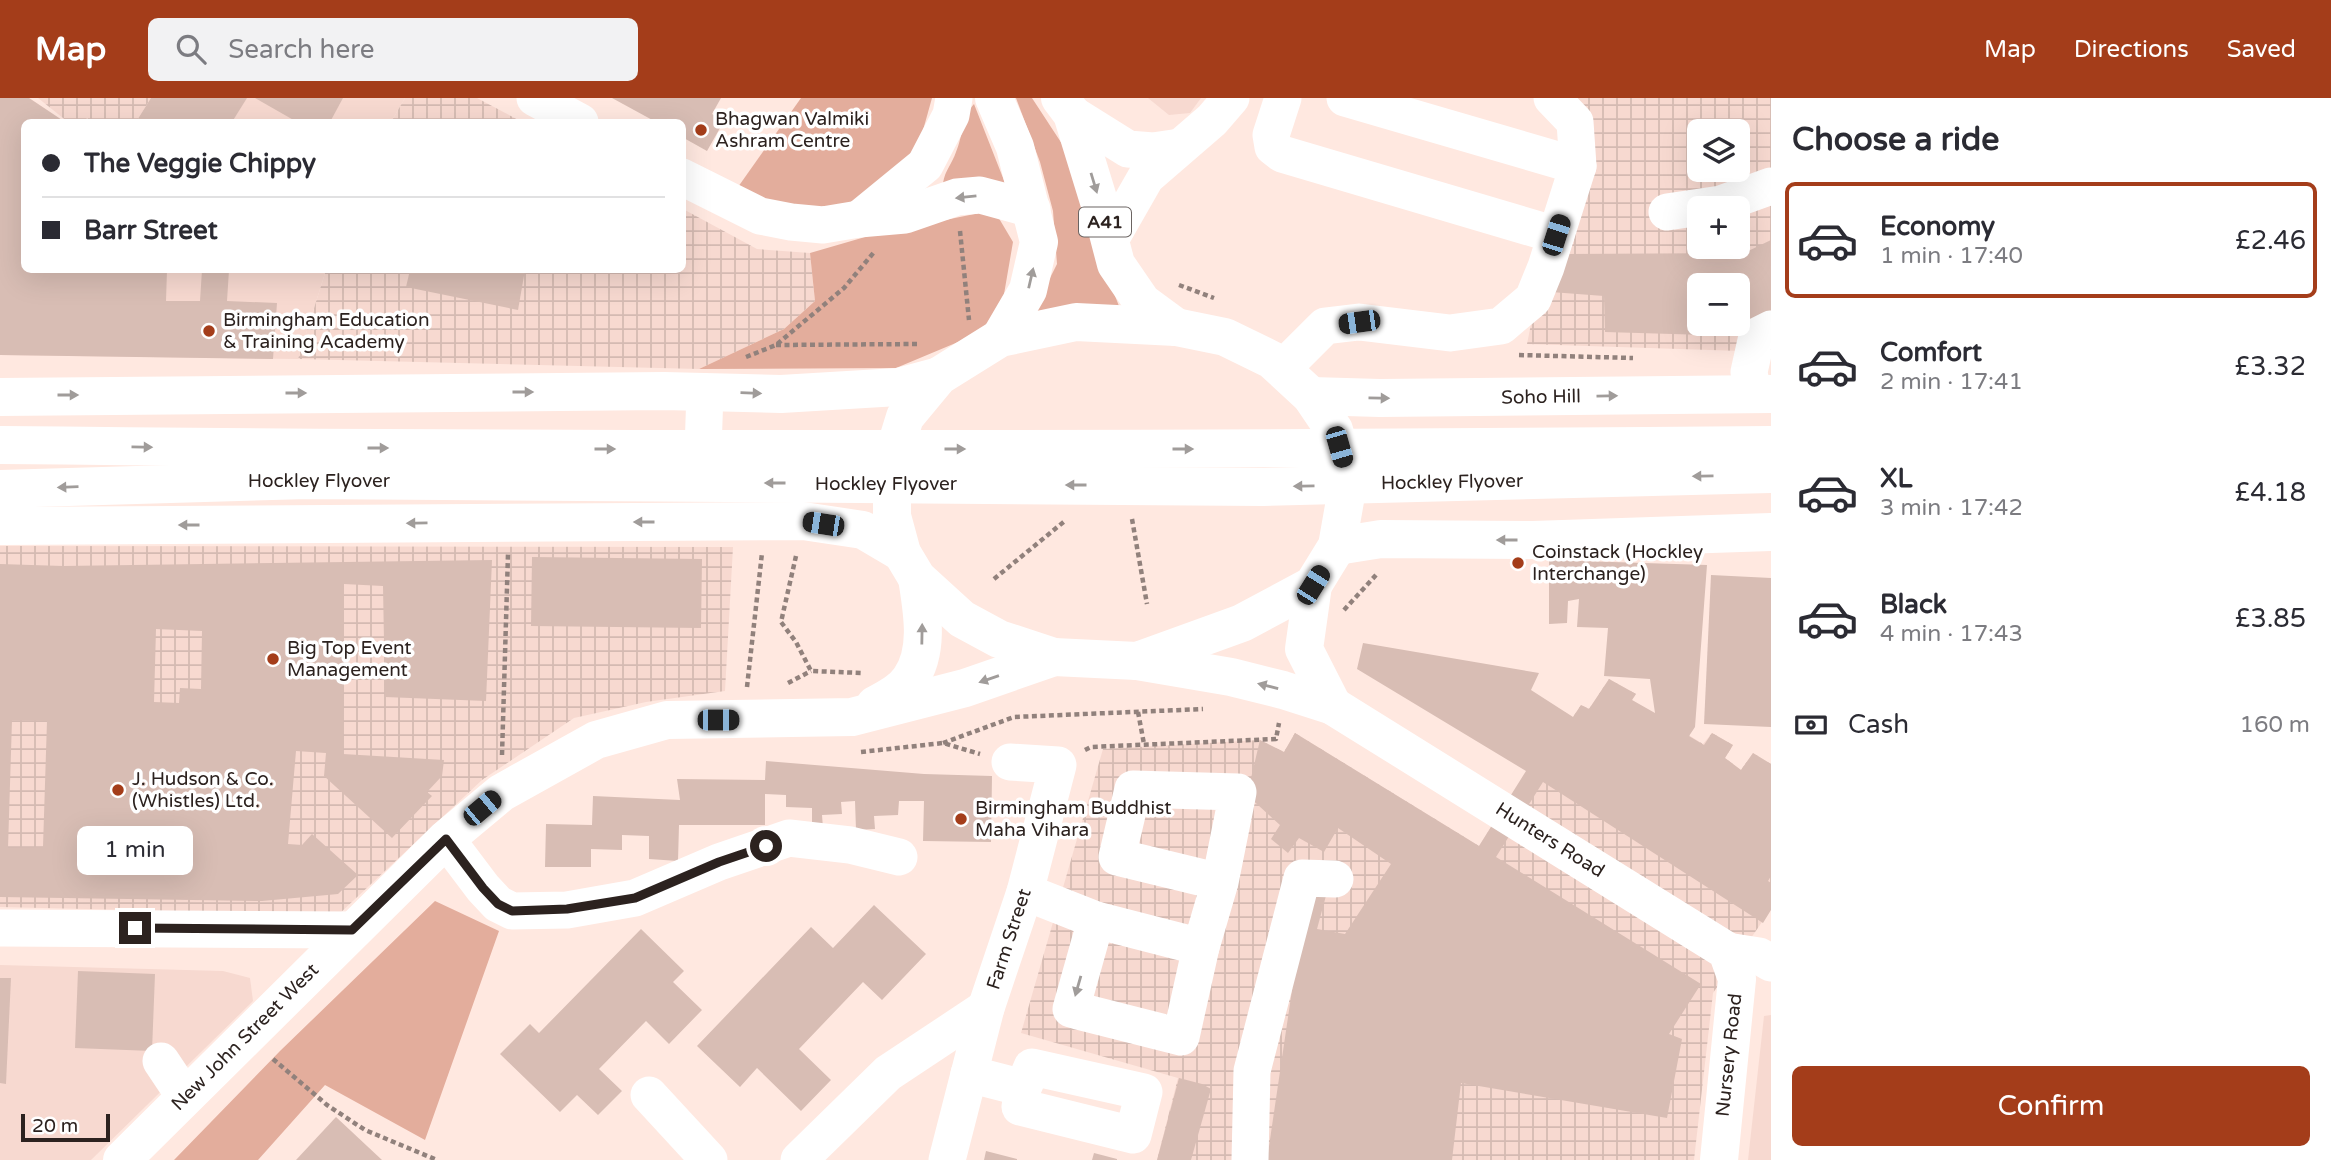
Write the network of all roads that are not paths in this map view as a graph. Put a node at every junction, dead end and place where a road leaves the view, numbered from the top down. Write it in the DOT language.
graph roads {
  1 [pos="534,98"];
  2 [pos="954,98"];
  3 [pos="994,98"];
  4 [pos="1230,98"];
  5 [pos="1283,98"];
  6 [pos="1345,98"];
  7 [pos="1552,98"];
  8 [pos="1066,106"];
  9 [pos="574,119"];
  10 [pos="1180,147"];
  11 [pos="1578,166"];
  12 [pos="686,179"];
  13 [pos="1771,186"];
  14 [pos="1032,209"];
  15 [pos="1667,212"];
  16 [pos="859,219"];
  17 [pos="1556,235"];
  18 [pos="1110,240"];
  19 [pos="1176,327"];
  20 [pos="984,329"];
  21 [pos="1771,329"];
  22 [pos="930,360"];
  23 [pos="1289,363"];
  24 [pos="705,392"];
  25 [pos="1762,394"];
  26 [pos="1311,396"];
  27 [pos="0,397"];
  28 [pos="1771,444"];
  29 [pos="0,445"];
  30 [pos="309,464"];
  31 [pos="1771,474"];
  32 [pos="1346,485"];
  33 [pos="0,489"];
  34 [pos="701,522"];
  35 [pos="0,526"];
  36 [pos="1771,532"];
  37 [pos="1337,546"];
  38 [pos="909,566"];
  39 [pos="1313,585"];
  40 [pos="1054,657"];
  41 [pos="1137,661"];
  42 [pos="1333,706"];
  43 [pos="852,717"];
  44 [pos="1010,762"];
  45 [pos="446,839"];
  46 [pos="899,857"];
  47 [pos="1335,879"];
  48 [pos="1220,881"];
  49 [pos="1026,892"];
  50 [pos="1097,920"];
  51 [pos="0,928"];
  52 [pos="352,930"];
  53 [pos="1201,947"];
  54 [pos="1727,951"];
  55 [pos="1771,963"];
  56 [pos="986,1008"];
  57 [pos="161,1061"];
  58 [pos="969,1074"];
  59 [pos="1023,1088"];
  60 [pos="649,1095"];
  61 [pos="185,1097"];
  62 [pos="121,1160"];
  63 [pos="709,1160"];
  64 [pos="799,1160"];
  65 [pos="947,1160"];
  66 [pos="1250,1160"];
  67 [pos="1719,1160"];
  1 -- 9 [label="street"];
  2 -- 16 [label="street"];
  3 -- 14 [label="main road, A41"];
  4 -- 10 [label="street"];
  5 -- 17 [label="street"];
  6 -- 11 [label="street"];
  7 -- 11 [label="street"];
  8 -- 10 [label="street"];
  8 -- 18 [label="main road, A41, one-way"];
  10 -- 18 [label="street"];
  11 -- 17 [label="street"];
  12 -- 16 [label="street"];
  13 -- 15 [label="street"];
  14 -- 16 [label="street, one-way"];
  20 -- 14 [label="main road, A41, one-way"];
  17 -- 23 [label="street"];
  18 -- 19 [label="main road, A41"];
  19 -- 20 [label="main road, A41"];
  19 -- 23 [label="main road, A41"];
  20 -- 22 [label="main road, A41"];
  21 -- 25 [label="street"];
  24 -- 22 [label="main road, one-way"];
  22 -- 38 [label="main road, A41"];
  23 -- 26 [label="main road, A41"];
  27 -- 24 [label="main road, one-way"];
  24 -- 34 [label="street"];
  26 -- 25 [label="main road, Soho Hill, one-way"];
  26 -- 32 [label="main road, A41"];
  30 -- 28 [label="main road, Hockley Flyover, one-way"];
  29 -- 30 [label="main road, Hockley Flyover, one-way"];
  32 -- 30 [label="main road, Hockley Flyover, one-way"];
  30 -- 33 [label="main road, Hockley Flyover, one-way"];
  31 -- 32 [label="main road, Hockley Flyover, one-way"];
  32 -- 37 [label="main road, A41"];
  34 -- 35 [label="main road, one-way"];
  34 -- 38 [label="main road"];
  36 -- 37 [label="main road, one-way"];
  37 -- 39 [label="main road, A41"];
  38 -- 40 [label="main road, A41"];
  43 -- 38 [label="main road, New John Street West / A41, one-way"];
  39 -- 41 [label="main road, A41"];
  39 -- 42 [label="main road"];
  40 -- 41 [label="main road, A41"];
  40 -- 43 [label="main road, New John Street West / A41, one-way"];
  42 -- 41 [label="main road, Hunters Road, one-way"];
  42 -- 54 [label="main road, Hunters Road"];
  43 -- 45 [label="main road, New John Street West / A41"];
  44 -- 49 [label="street, Farm Street"];
  45 -- 46 [label="street"];
  45 -- 52 [label="main road, New John Street West / A41"];
  47 -- 66 [label="street"];
  48 -- 53 [label="street"];
  49 -- 50 [label="street"];
  49 -- 56 [label="street, Farm Street"];
  50 -- 53 [label="street"];
  50 -- 53 [label="street, one-way"];
  51 -- 52 [label="street"];
  52 -- 61 [label="main road, New John Street West / A41"];
  54 -- 55 [label="street, Hunters Road"];
  54 -- 67 [label="main road, Nursery Road"];
  56 -- 58 [label="street, Farm Street"];
  56 -- 64 [label="street"];
  57 -- 61 [label="street"];
  58 -- 59 [label="street"];
  58 -- 65 [label="street, Farm Street"];
  60 -- 63 [label="street"];
  61 -- 62 [label="main road, New John Street West / A41"];
}
